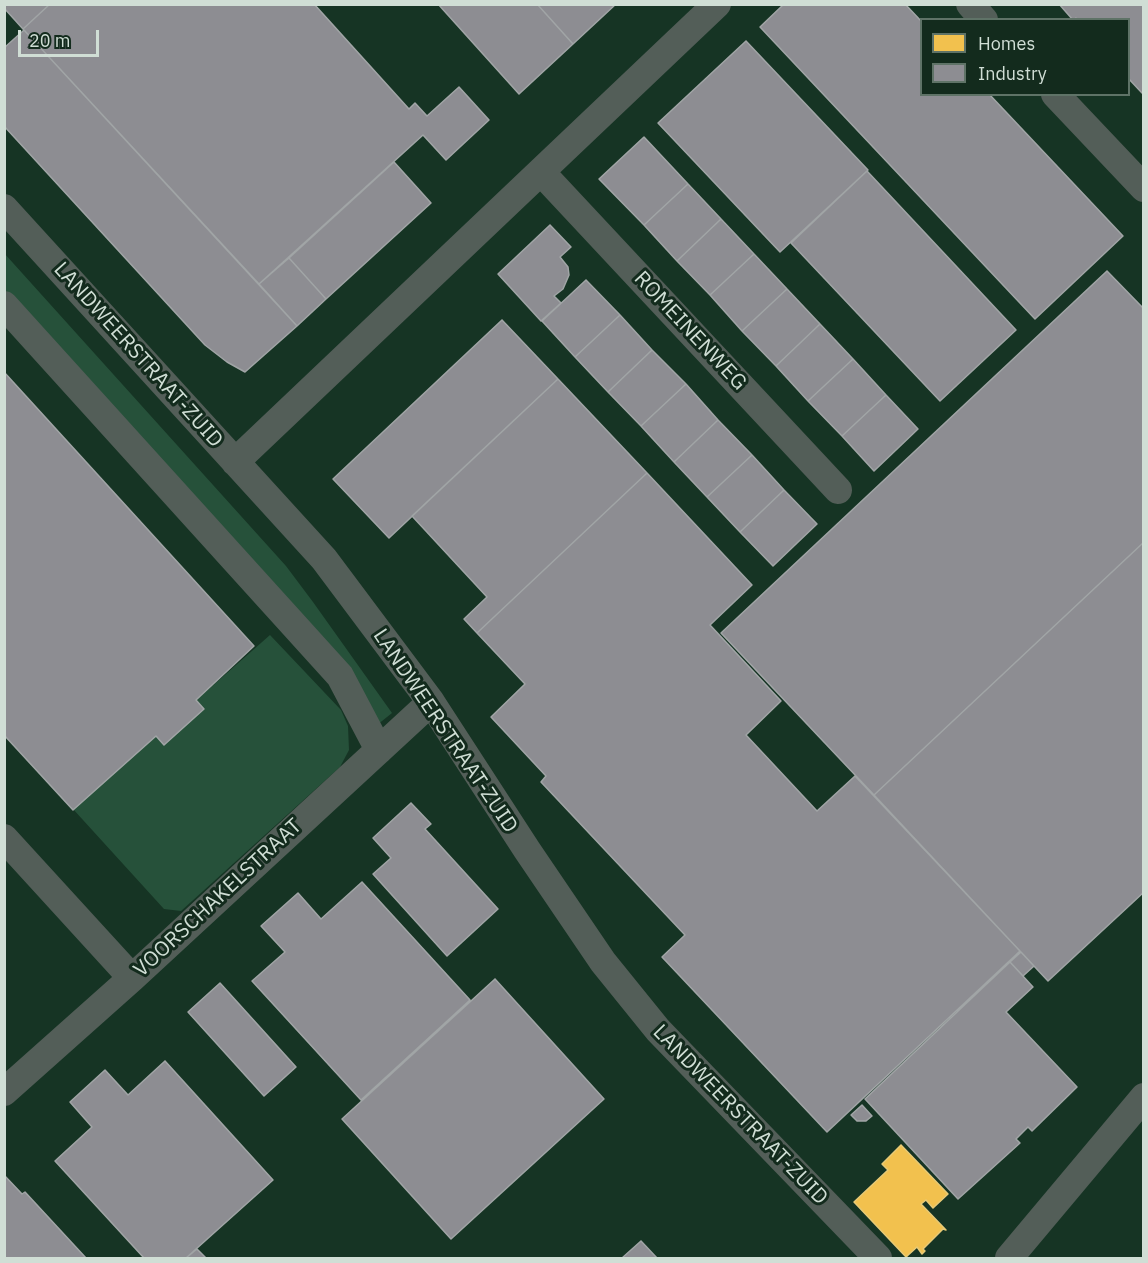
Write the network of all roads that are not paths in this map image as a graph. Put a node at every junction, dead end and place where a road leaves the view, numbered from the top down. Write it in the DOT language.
graph roads {
  1 [pos="717,4"];
  2 [pos="970,4"];
  3 [pos="982,18"];
  4 [pos="1057,96"];
  5 [pos="541,172"];
  6 [pos="1143,188"];
  7 [pos="4,208"];
  8 [pos="4,305"];
  9 [pos="235,462"];
  10 [pos="838,490"];
  11 [pos="431,702"];
  12 [pos="379,750"];
  13 [pos="4,838"];
  14 [pos="132,978"];
  15 [pos="4,1092"];
  16 [pos="1143,1097"];
  17 [pos="878,1258"];
  18 [pos="1009,1258"];
  1 -- 5 [label="street"];
  2 -- 3 [label="street"];
  4 -- 6 [label="street"];
  5 -- 9 [label="street"];
  5 -- 10 [label="street, ROMEINENWEG"];
  7 -- 9 [label="street, LANDWEERSTRAAT-ZUID"];
  8 -- 12 [label="street"];
  9 -- 11 [label="street, LANDWEERSTRAAT-ZUID"];
  11 -- 12 [label="street, VOORSCHAKELSTRAAT"];
  11 -- 17 [label="street, LANDWEERSTRAAT-ZUID"];
  12 -- 14 [label="street, VOORSCHAKELSTRAAT"];
  13 -- 14 [label="street"];
  14 -- 15 [label="street, VOORSCHAKELSTRAAT"];
  16 -- 18 [label="street"];
}
